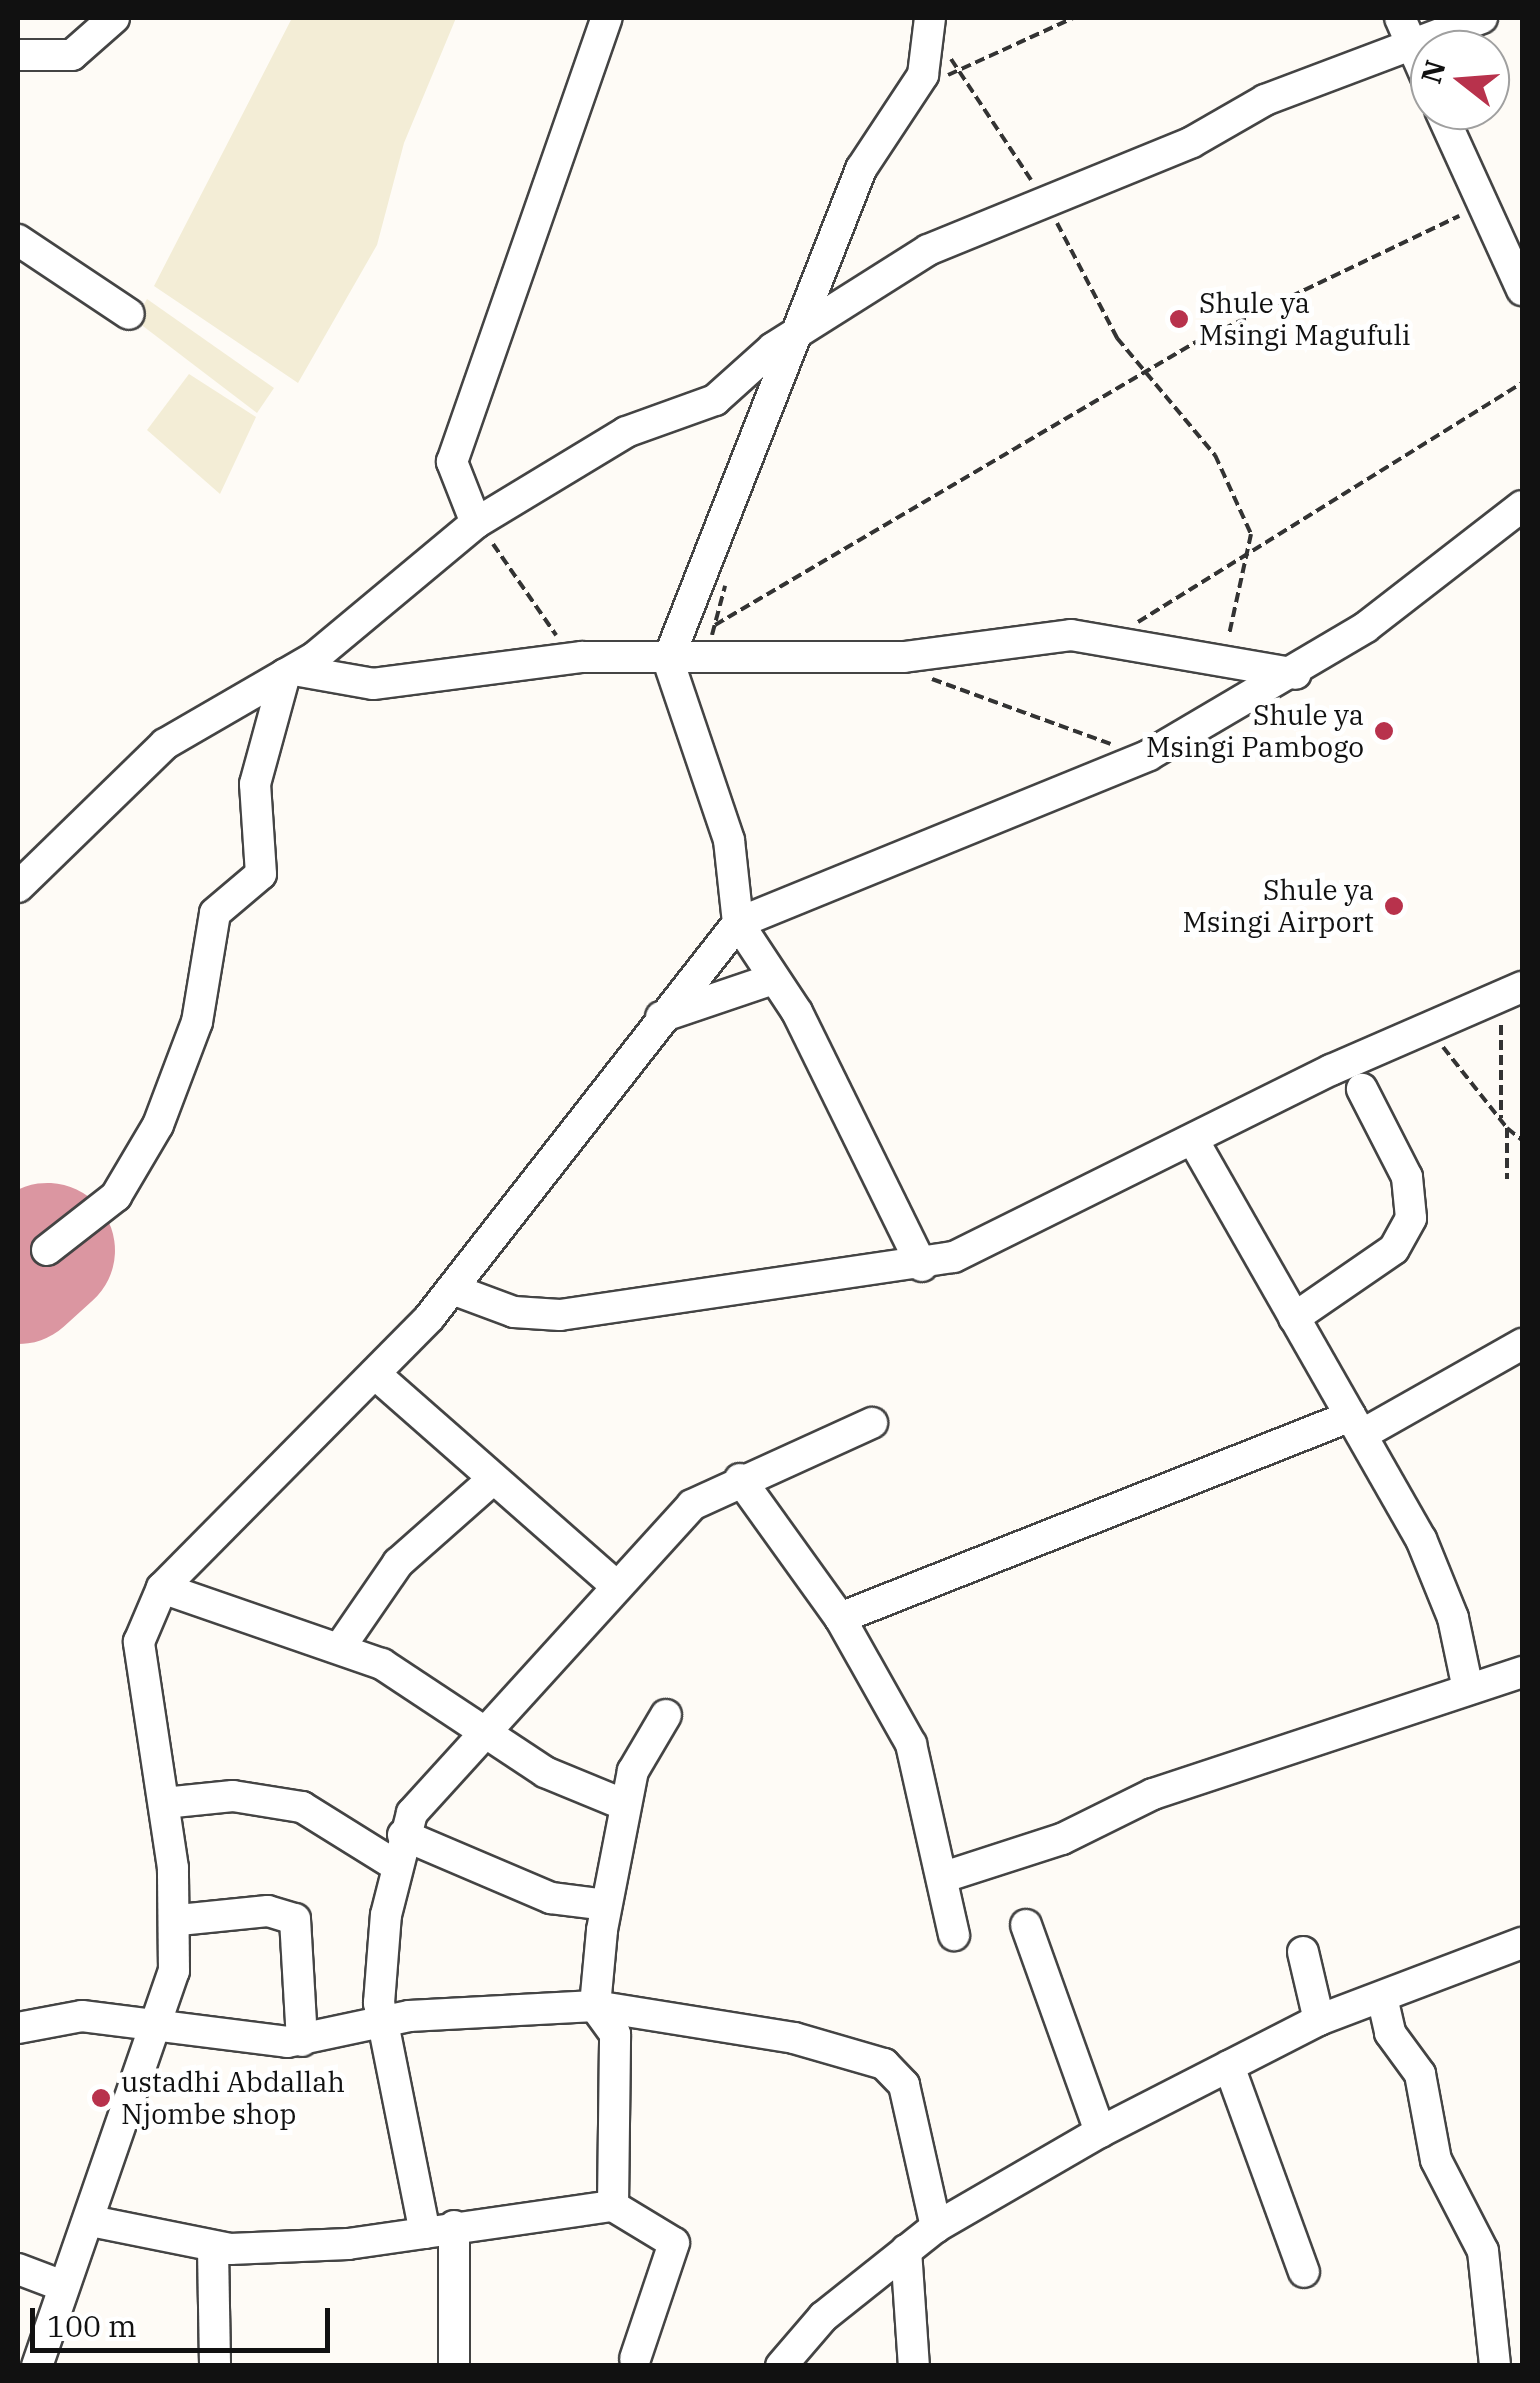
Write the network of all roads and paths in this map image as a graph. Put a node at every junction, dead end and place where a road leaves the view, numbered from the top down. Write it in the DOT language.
graph roads {
  1 [pos="114,18"];
  2 [pos="608,18"];
  3 [pos="1074,18"];
  4 [pos="1400,18"];
  5 [pos="1482,18"];
  6 [pos="930,28"];
  7 [pos="1452,30"];
  8 [pos="1410,41"];
  9 [pos="1410,47"];
  10 [pos="18,56"];
  11 [pos="961,70"];
  12 [pos="1449,130"];
  13 [pos="1046,204"];
  14 [pos="1484,206"];
  15 [pos="18,240"];
  16 [pos="1520,276"];
  17 [pos="129,314"];
  18 [pos="796,334"];
  19 [pos="1148,372"];
  20 [pos="1522,384"];
  21 [pos="1522,506"];
  22 [pos="476,523"];
  23 [pos="1254,551"];
  24 [pos="715,625"];
  25 [pos="1114,638"];
  26 [pos="904,657"];
  27 [pos="582,658"];
  28 [pos="668,660"];
  29 [pos="1222,660"];
  30 [pos="290,672"];
  31 [pos="1296,674"];
  32 [pos="1150,755"];
  33 [pos="18,887"];
  34 [pos="738,923"];
  35 [pos="770,980"];
  36 [pos="1522,987"];
  37 [pos="1486,1002"];
  38 [pos="661,1017"];
  39 [pos="1429,1026"];
  40 [pos="1362,1089"];
  41 [pos="1501,1118"];
  42 [pos="1507,1128"];
  43 [pos="1522,1140"];
  44 [pos="1196,1144"];
  45 [pos="1507,1180"];
  46 [pos="46,1250"];
  47 [pos="922,1266"];
  48 [pos="452,1289"];
  49 [pos="1294,1318"];
  50 [pos="1522,1344"];
  51 [pos="374,1374"];
  52 [pos="872,1423"];
  53 [pos="1357,1425"];
  54 [pos="740,1479"];
  55 [pos="493,1480"];
  56 [pos="616,1586"];
  57 [pos="162,1588"];
  58 [pos="840,1618"];
  59 [pos="341,1646"];
  60 [pos="1522,1672"];
  61 [pos="1468,1689"];
  62 [pos="666,1714"];
  63 [pos="490,1734"];
  64 [pos="164,1802"];
  65 [pos="626,1805"];
  66 [pos="402,1834"];
  67 [pos="395,1865"];
  68 [pos="944,1878"];
  69 [pos="606,1905"];
  70 [pos="179,1920"];
  71 [pos="1026,1925"];
  72 [pos="954,1935"];
  73 [pos="1522,1943"];
  74 [pos="1303,1952"];
  75 [pos="1382,1996"];
  76 [pos="596,2006"];
  77 [pos="1319,2020"];
  78 [pos="380,2021"];
  79 [pos="159,2025"];
  80 [pos="18,2028"];
  81 [pos="302,2041"];
  82 [pos="1229,2066"];
  83 [pos="1100,2132"];
  84 [pos="613,2206"];
  85 [pos="92,2221"];
  86 [pos="936,2227"];
  87 [pos="440,2230"];
  88 [pos="213,2250"];
  89 [pos="906,2250"];
  90 [pos="18,2269"];
  91 [pos="1304,2272"];
  92 [pos="63,2286"];
  93 [pos="636,2359"];
  94 [pos="37,2366"];
  95 [pos="214,2366"];
  96 [pos="454,2366"];
  97 [pos="781,2366"];
  98 [pos="914,2366"];
  99 [pos="1495,2366"];
  1 -- 10 [label="street"];
  2 -- 22 [label="street"];
  3 -- 11 [label="path"];
  4 -- 8 [label="street"];
  5 -- 7 [label="street"];
  6 -- 11 [label="path"];
  6 -- 18 [label="street"];
  9 -- 13 [label="street"];
  11 -- 13 [label="path"];
  12 -- 14 [label="street"];
  13 -- 18 [label="street"];
  13 -- 19 [label="path"];
  14 -- 16 [label="street"];
  14 -- 19 [label="path"];
  15 -- 17 [label="street"];
  18 -- 22 [label="street"];
  18 -- 28 [label="street"];
  19 -- 23 [label="path"];
  19 -- 24 [label="path"];
  20 -- 23 [label="path"];
  21 -- 31 [label="street"];
  22 -- 27 [label="path"];
  22 -- 30 [label="street"];
  23 -- 25 [label="path"];
  23 -- 29 [label="path"];
  25 -- 26 [label="street"];
  25 -- 29 [label="street"];
  26 -- 28 [label="street"];
  26 -- 32 [label="path"];
  27 -- 28 [label="street"];
  27 -- 30 [label="street"];
  28 -- 34 [label="street"];
  29 -- 31 [label="street"];
  30 -- 33 [label="street"];
  30 -- 46 [label="street"];
  31 -- 32 [label="street"];
  32 -- 34 [label="street"];
  34 -- 35 [label="street"];
  34 -- 38 [label="street"];
  35 -- 38 [label="street"];
  35 -- 47 [label="street"];
  36 -- 37 [label="street"];
  37 -- 39 [label="street"];
  37 -- 41 [label="path"];
  38 -- 48 [label="street"];
  39 -- 41 [label="path"];
  39 -- 44 [label="street"];
  40 -- 49 [label="street"];
  41 -- 42 [label="path"];
  42 -- 43 [label="path"];
  42 -- 45 [label="path"];
  44 -- 47 [label="street"];
  44 -- 49 [label="street"];
  47 -- 48 [label="street"];
  48 -- 51 [label="street"];
  49 -- 53 [label="street"];
  50 -- 53 [label="street"];
  51 -- 55 [label="street"];
  51 -- 57 [label="street"];
  52 -- 54 [label="street"];
  53 -- 58 [label="street"];
  53 -- 61 [label="street"];
  54 -- 56 [label="street"];
  54 -- 58 [label="street"];
  55 -- 56 [label="street"];
  55 -- 59 [label="street"];
  56 -- 63 [label="street"];
  57 -- 59 [label="street"];
  57 -- 64 [label="street"];
  58 -- 68 [label="street"];
  59 -- 63 [label="street"];
  60 -- 61 [label="street"];
  61 -- 68 [label="street"];
  62 -- 65 [label="street"];
  63 -- 65 [label="street"];
  63 -- 66 [label="street"];
  64 -- 67 [label="street"];
  64 -- 70 [label="street"];
  65 -- 69 [label="street"];
  66 -- 67 [label="street"];
  66 -- 69 [label="street"];
  67 -- 78 [label="street"];
  68 -- 72 [label="street"];
  69 -- 76 [label="street"];
  70 -- 79 [label="street"];
  70 -- 81 [label="street"];
  71 -- 83 [label="street"];
  73 -- 75 [label="street"];
  74 -- 77 [label="street"];
  75 -- 77 [label="street"];
  75 -- 99 [label="street"];
  76 -- 78 [label="street"];
  76 -- 84 [label="street"];
  76 -- 86 [label="street"];
  77 -- 82 [label="street"];
  78 -- 81 [label="street"];
  78 -- 87 [label="street"];
  79 -- 80 [label="street"];
  79 -- 81 [label="street"];
  79 -- 85 [label="street"];
  82 -- 83 [label="street"];
  82 -- 91 [label="street"];
  83 -- 86 [label="street"];
  84 -- 87 [label="street"];
  84 -- 93 [label="street"];
  85 -- 88 [label="street"];
  85 -- 92 [label="street"];
  86 -- 89 [label="street"];
  87 -- 88 [label="street"];
  87 -- 96 [label="street"];
  88 -- 95 [label="street"];
  89 -- 97 [label="street"];
  89 -- 98 [label="street"];
  90 -- 92 [label="street"];
  92 -- 94 [label="street"];
}
